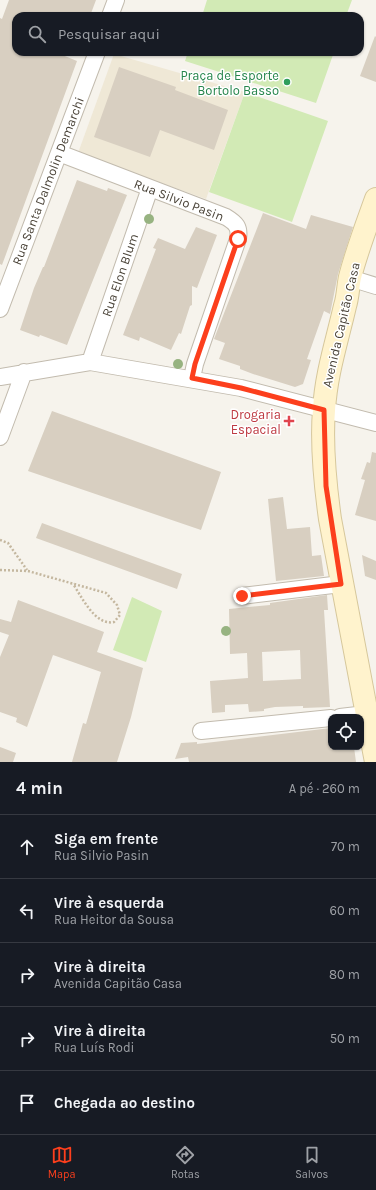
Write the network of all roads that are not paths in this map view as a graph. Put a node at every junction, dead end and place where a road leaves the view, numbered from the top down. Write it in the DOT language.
graph roads {
  1 [pos="116,0"];
  2 [pos="112,12"];
  3 [pos="95,56"];
  4 [pos="59,153"];
  5 [pos="150,188"];
  6 [pos="376,199"];
  7 [pos="376,224"];
  8 [pos="350,278"];
  9 [pos="376,286"];
  10 [pos="0,309"];
  11 [pos="90,362"];
  12 [pos="24,372"];
  13 [pos="0,377"];
  14 [pos="192,378"];
  15 [pos="324,410"];
  16 [pos="376,423"];
  17 [pos="0,437"];
  18 [pos="341,584"];
  19 [pos="242,596"];
  20 [pos="366,714"];
  21 [pos="328,718"];
  22 [pos="201,732"];
  23 [pos="376,762"];
  1 -- 2 [label="street"];
  3 -- 4 [label="street, Rua Santa Dalmolin Demarchi"];
  4 -- 5 [label="street, Rua Silvio Pasin"];
  4 -- 10 [label="street, Rua Santa Dalmolin Demarchi"];
  5 -- 11 [label="street, Rua Elon Blum"];
  5 -- 14 [label="street, Rua Silvio Pasin"];
  6 -- 8 [label="main road, Avenida Capitão Casa"];
  7 -- 8 [label="main road"];
  8 -- 9 [label="street"];
  8 -- 15 [label="main road, Avenida Capitão Casa"];
  11 -- 12 [label="street"];
  11 -- 14 [label="street"];
  12 -- 13 [label="street"];
  12 -- 17 [label="street"];
  14 -- 15 [label="street"];
  15 -- 16 [label="street"];
  15 -- 18 [label="main road, Avenida Capitão Casa"];
  18 -- 19 [label="street"];
  18 -- 20 [label="main road, Avenida Capitão Casa"];
  20 -- 23 [label="main road, Avenida Capitão Casa"];
  21 -- 22 [label="street"];
}
